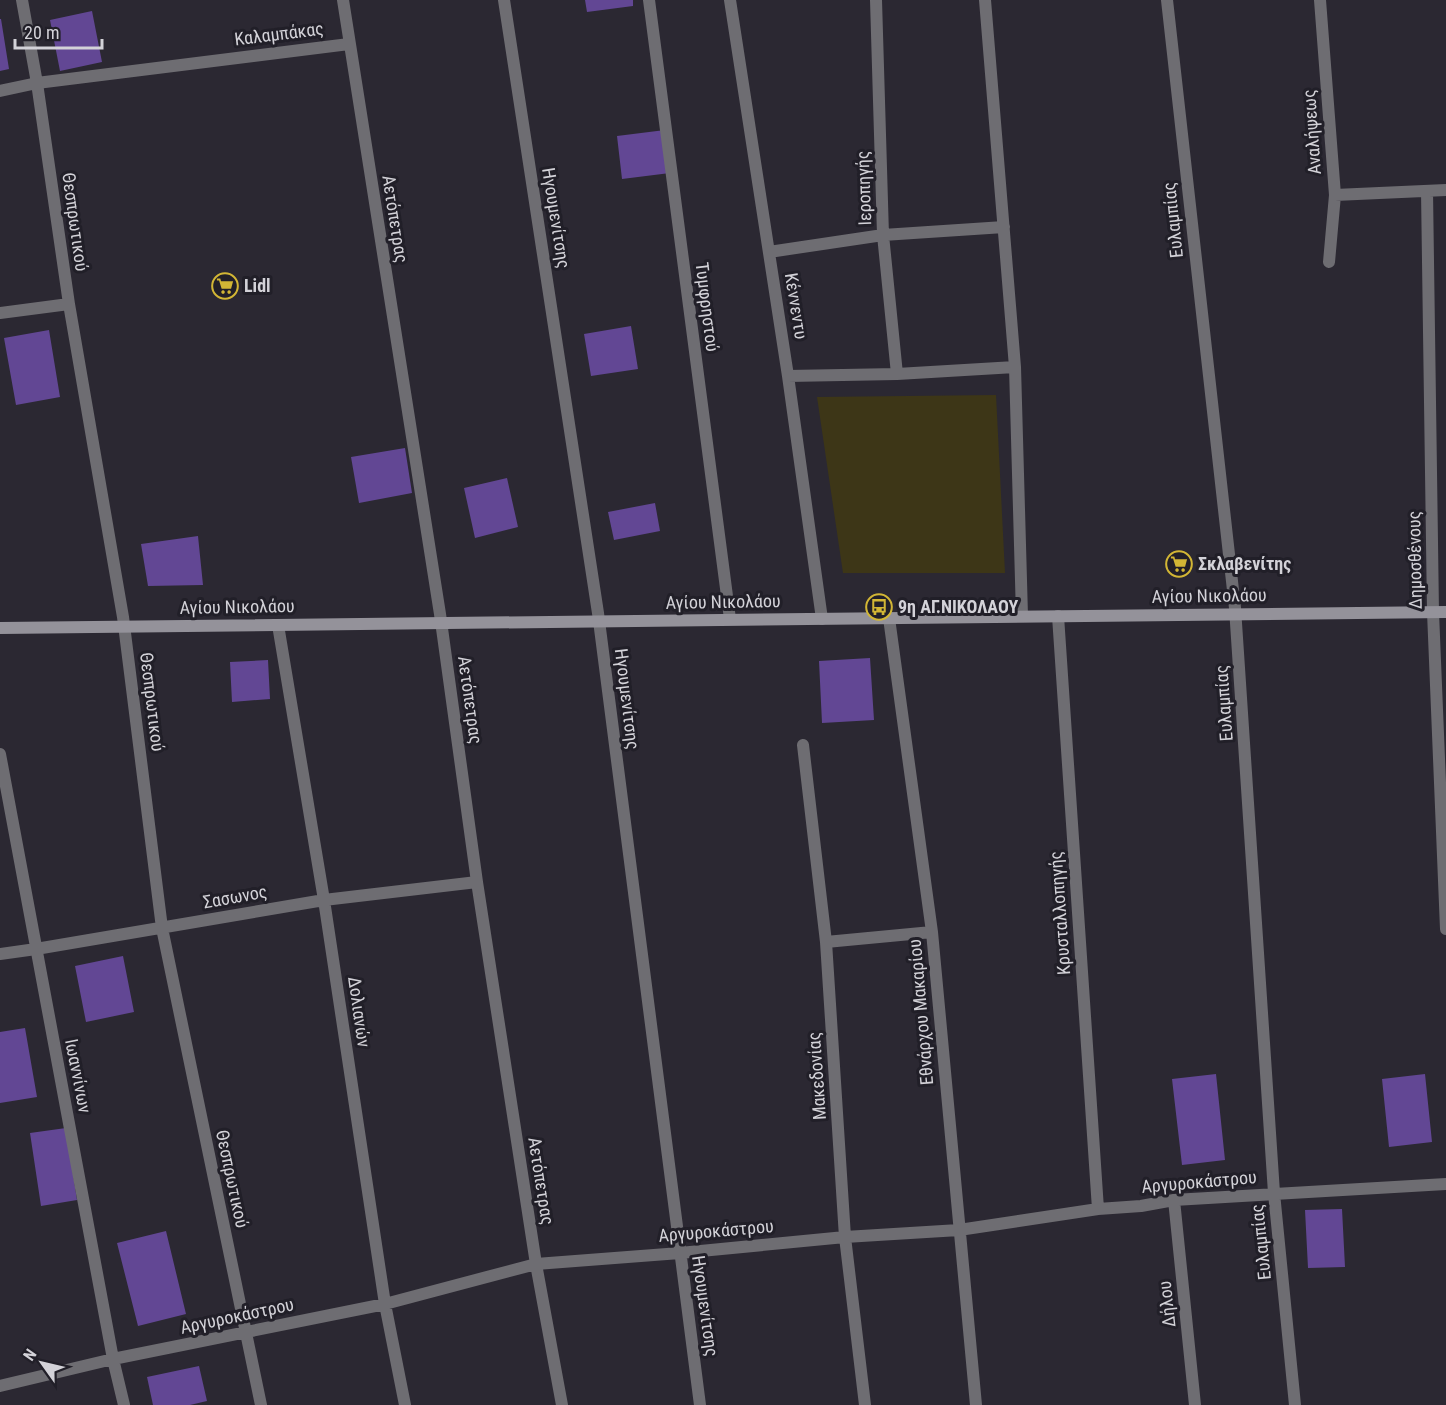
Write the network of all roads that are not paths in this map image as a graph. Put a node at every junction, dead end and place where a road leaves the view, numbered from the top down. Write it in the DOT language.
graph roads {
  1 [pos="22,0"];
  2 [pos="343,0"];
  3 [pos="504,0"];
  4 [pos="649,0"];
  5 [pos="730,0"];
  6 [pos="876,0"];
  7 [pos="985,0"];
  8 [pos="1167,0"];
  9 [pos="1320,0"];
  10 [pos="349,44"];
  11 [pos="37,83"];
  12 [pos="0,91"];
  13 [pos="1446,190"];
  14 [pos="1427,191"];
  15 [pos="1335,195"];
  16 [pos="1004,227"];
  17 [pos="883,235"];
  18 [pos="769,252"];
  19 [pos="1329,262"];
  20 [pos="69,304"];
  21 [pos="0,313"];
  22 [pos="1015,367"];
  23 [pos="897,374"];
  24 [pos="788,376"];
  25 [pos="1440,612"];
  26 [pos="1236,614"];
  27 [pos="1022,616"];
  28 [pos="1058,616"];
  29 [pos="889,618"];
  30 [pos="730,619"];
  31 [pos="822,619"];
  32 [pos="599,621"];
  33 [pos="442,623"];
  34 [pos="278,625"];
  35 [pos="124,627"];
  36 [pos="0,628"];
  37 [pos="803,745"];
  38 [pos="0,754"];
  39 [pos="477,882"];
  40 [pos="324,900"];
  41 [pos="162,928"];
  42 [pos="1446,928"];
  43 [pos="932,932"];
  44 [pos="826,942"];
  45 [pos="36,950"];
  46 [pos="0,954"];
  47 [pos="1446,1184"];
  48 [pos="1274,1193"];
  49 [pos="1174,1200"];
  50 [pos="1098,1209"];
  51 [pos="959,1230"];
  52 [pos="845,1237"];
  53 [pos="680,1253"];
  54 [pos="536,1264"];
  55 [pos="385,1304"];
  56 [pos="246,1332"];
  57 [pos="113,1359"];
  58 [pos="0,1386"];
  59 [pos="124,1405"];
  60 [pos="261,1405"];
  61 [pos="405,1405"];
  62 [pos="562,1405"];
  63 [pos="700,1405"];
  64 [pos="865,1405"];
  65 [pos="976,1405"];
  66 [pos="1195,1405"];
  67 [pos="1295,1405"];
  1 -- 11 [label="street, Θεσπρωτικού"];
  2 -- 10 [label="street, Αετόπετρας"];
  3 -- 32 [label="street, Ηγουμενίτσης"];
  4 -- 30 [label="street, Τυμφρηστού"];
  5 -- 18 [label="street, Κέννεντυ"];
  6 -- 17 [label="street, Ιεροπηγής"];
  7 -- 16 [label="street"];
  8 -- 26 [label="street, Ευλαμπίας"];
  9 -- 15 [label="street, Αναλήψεως"];
  10 -- 11 [label="street, Καλαμπάκας"];
  10 -- 33 [label="street, Αετόπετρας"];
  11 -- 12 [label="street, Καλαμπάκας"];
  11 -- 20 [label="street, Θεσπρωτικού"];
  13 -- 14 [label="street"];
  14 -- 15 [label="street"];
  14 -- 25 [label="street, Δημοσθένους"];
  15 -- 19 [label="street, Αναλήψεως"];
  16 -- 17 [label="street"];
  16 -- 22 [label="street"];
  17 -- 18 [label="street"];
  17 -- 23 [label="street, Ιεροπηγής"];
  18 -- 24 [label="street, Κέννεντυ"];
  20 -- 21 [label="street"];
  20 -- 35 [label="street, Θεσπρωτικού"];
  22 -- 23 [label="street"];
  22 -- 27 [label="street"];
  23 -- 24 [label="street"];
  24 -- 31 [label="street, Κέννεντυ"];
  25 -- 26 [label="street, Αγίου Νικολάου"];
  25 -- 42 [label="street, Δημοσθένους"];
  26 -- 28 [label="street, Αγίου Νικολάου"];
  26 -- 48 [label="street, Ευλαμπίας"];
  27 -- 28 [label="street, Αγίου Νικολάου"];
  27 -- 29 [label="street, Αγίου Νικολάου"];
  28 -- 50 [label="street, Κρυσταλλοπηγής"];
  29 -- 31 [label="street, Αγίου Νικολάου"];
  29 -- 43 [label="street, Εθνάρχου Μακαρίου"];
  30 -- 31 [label="street, Αγίου Νικολάου"];
  30 -- 32 [label="street, Αγίου Νικολάου"];
  32 -- 33 [label="street, Αγίου Νικολάου"];
  32 -- 53 [label="street, Ηγουμενίτσης"];
  33 -- 34 [label="street, Αγίου Νικολάου"];
  33 -- 39 [label="street, Αετόπετρας"];
  34 -- 35 [label="street, Αγίου Νικολάου"];
  34 -- 40 [label="street, Δολιανών"];
  35 -- 36 [label="street, Αγίου Νικολάου"];
  35 -- 41 [label="street, Θεσπρωτικού"];
  37 -- 44 [label="street, Μακεδονίας"];
  38 -- 45 [label="street, Ιωαννίνων"];
  39 -- 40 [label="street, Σασωνος"];
  39 -- 54 [label="street, Αετόπετρας"];
  40 -- 41 [label="street, Σασωνος"];
  40 -- 55 [label="street, Δολιανών"];
  41 -- 45 [label="street, Σασωνος"];
  41 -- 56 [label="street, Θεσπρωτικού"];
  43 -- 44 [label="street"];
  43 -- 51 [label="street, Εθνάρχου Μακαρίου"];
  44 -- 52 [label="street, Μακεδονίας"];
  45 -- 46 [label="street, Σασωνος"];
  45 -- 57 [label="street, Ιωαννίνων"];
  47 -- 48 [label="street, Αργυροκάστρου"];
  48 -- 49 [label="street, Αργυροκάστρου"];
  48 -- 67 [label="street, Ευλαμπίας"];
  49 -- 50 [label="street, Αργυροκάστρου"];
  49 -- 66 [label="street, Δήλου"];
  50 -- 51 [label="street, Αργυροκάστρου"];
  51 -- 52 [label="street, Αργυροκάστρου"];
  51 -- 65 [label="street, Εθνάρχου Μακαρίου"];
  52 -- 53 [label="street, Αργυροκάστρου"];
  52 -- 64 [label="street, Μακεδονίας"];
  53 -- 54 [label="street, Αργυροκάστρου"];
  53 -- 63 [label="street, Ηγουμενίτσης"];
  54 -- 55 [label="street, Αργυροκάστρου"];
  54 -- 62 [label="street, Αετόπετρας"];
  55 -- 56 [label="street, Αργυροκάστρου"];
  55 -- 61 [label="street, Δολιανών"];
  56 -- 57 [label="street, Αργυροκάστρου"];
  56 -- 60 [label="street, Θεσπρωτικού"];
  57 -- 58 [label="street, Αργυροκάστρου"];
  57 -- 59 [label="street, Ιωαννίνων"];
}
